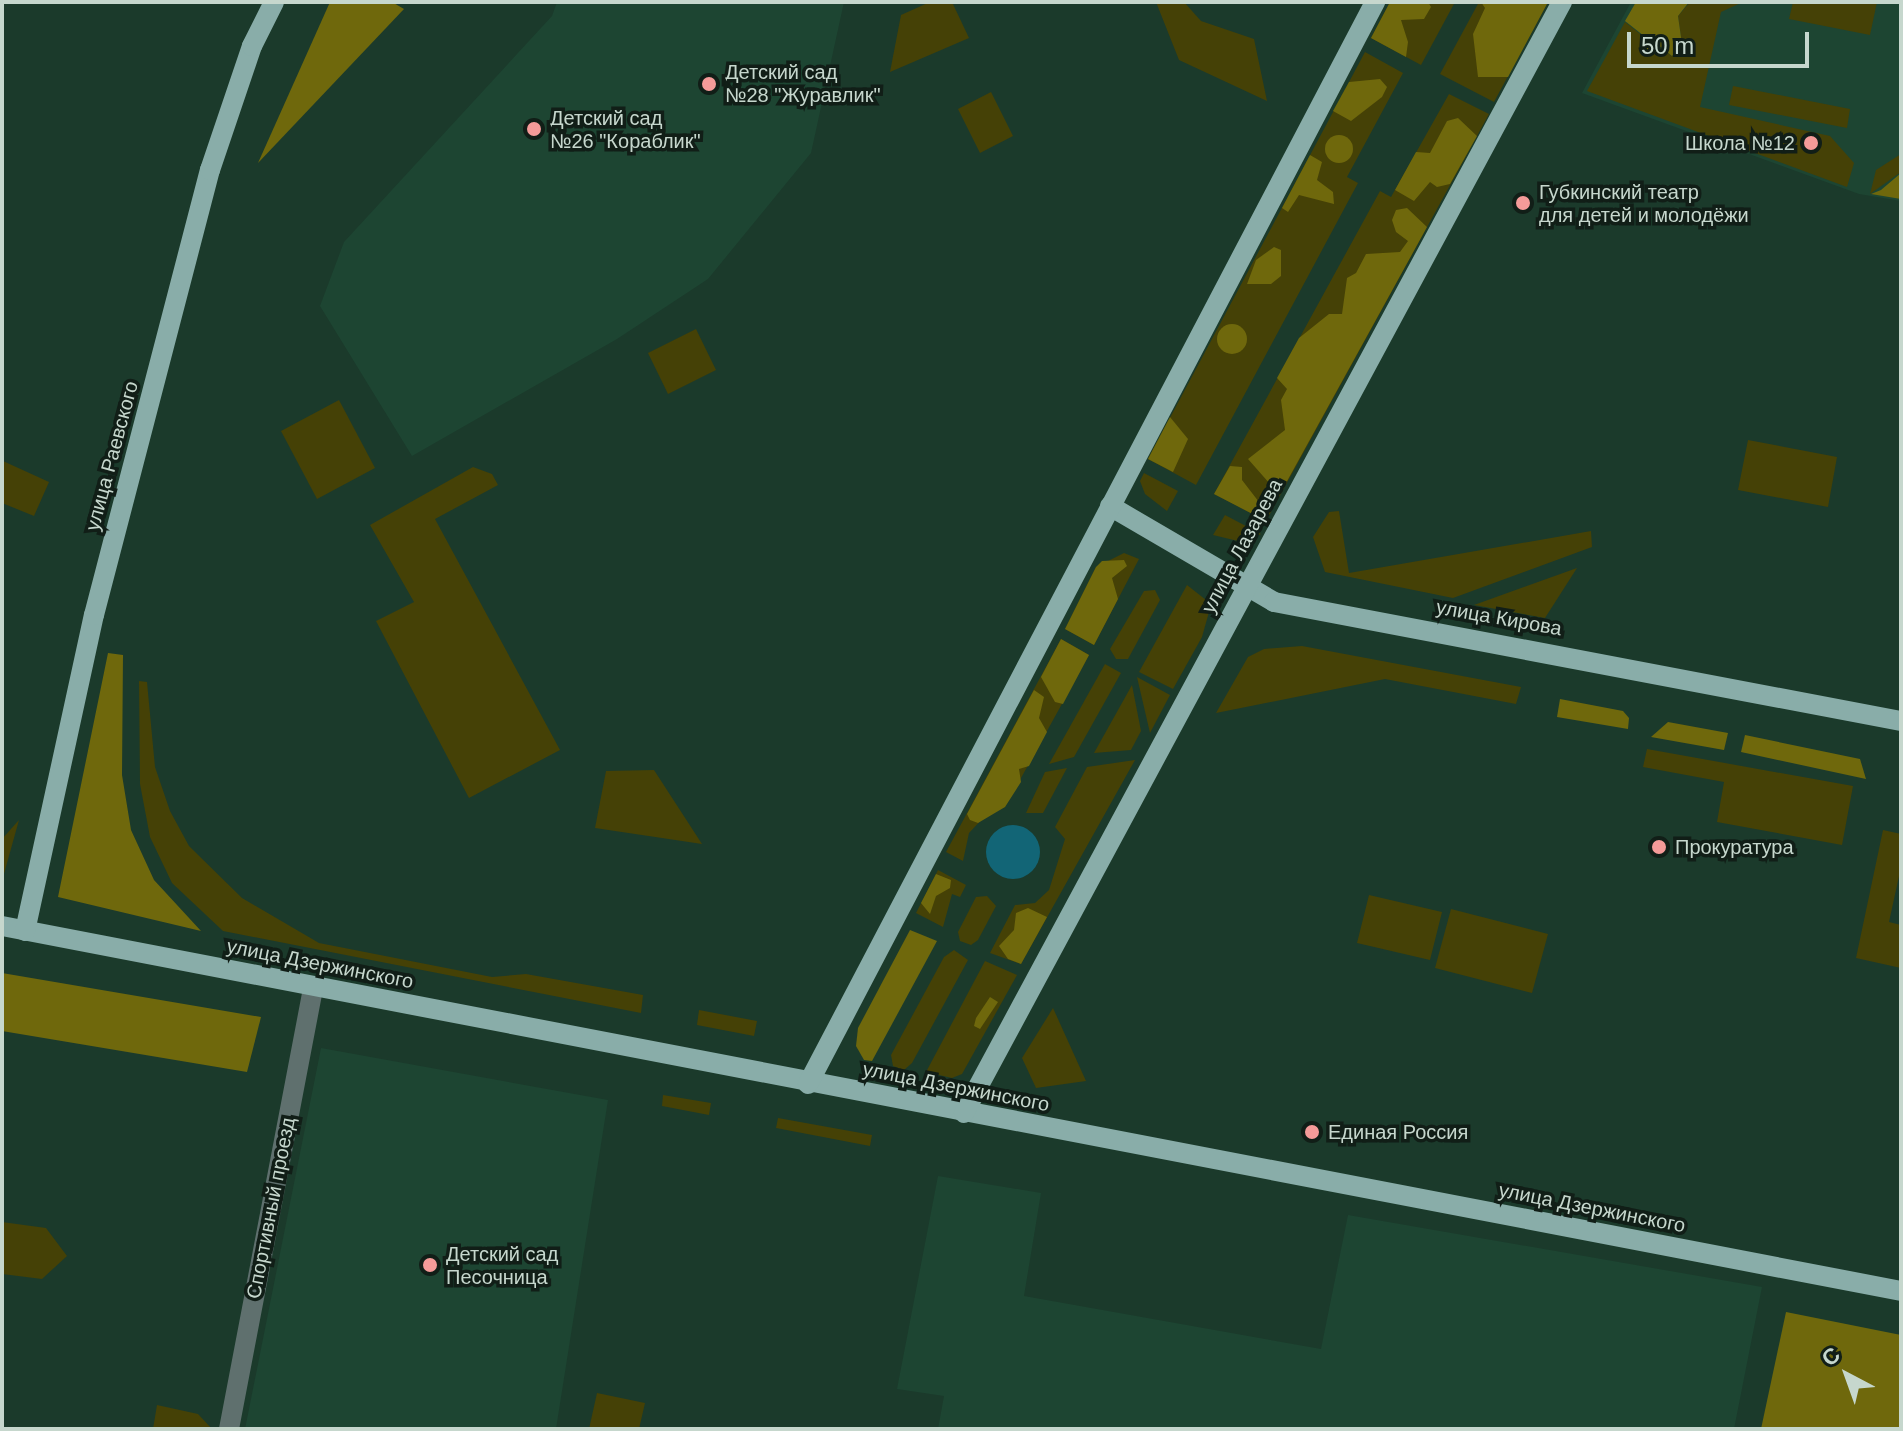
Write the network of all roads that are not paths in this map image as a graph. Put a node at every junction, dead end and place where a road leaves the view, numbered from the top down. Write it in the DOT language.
graph roads {
  1 [pos="274,2"];
  2 [pos="1375,2"];
  3 [pos="1562,2"];
  4 [pos="1110,506"];
  5 [pos="1246,588"];
  6 [pos="1901,721"];
  7 [pos="2,926"];
  8 [pos="25,931"];
  9 [pos="313,987"];
  10 [pos="808,1084"];
  11 [pos="964,1113"];
  12 [pos="1901,1291"];
  13 [pos="229,1429"];
  1 -- 8 [label="main road, улица Раевского"];
  2 -- 4 [label="main road"];
  3 -- 5 [label="main road, улица Лазарева"];
  4 -- 5 [label="main road, улица Кирова"];
  4 -- 10 [label="main road"];
  5 -- 6 [label="main road, улица Кирова"];
  5 -- 11 [label="main road, улица Лазарева"];
  7 -- 8 [label="main road, улица Дзержинского"];
  8 -- 9 [label="main road, улица Дзержинского"];
  9 -- 10 [label="main road, улица Дзержинского"];
  9 -- 13 [label="street, Спортивный проезд"];
  10 -- 11 [label="main road, улица Дзержинского"];
  11 -- 12 [label="main road, улица Дзержинского"];
}
